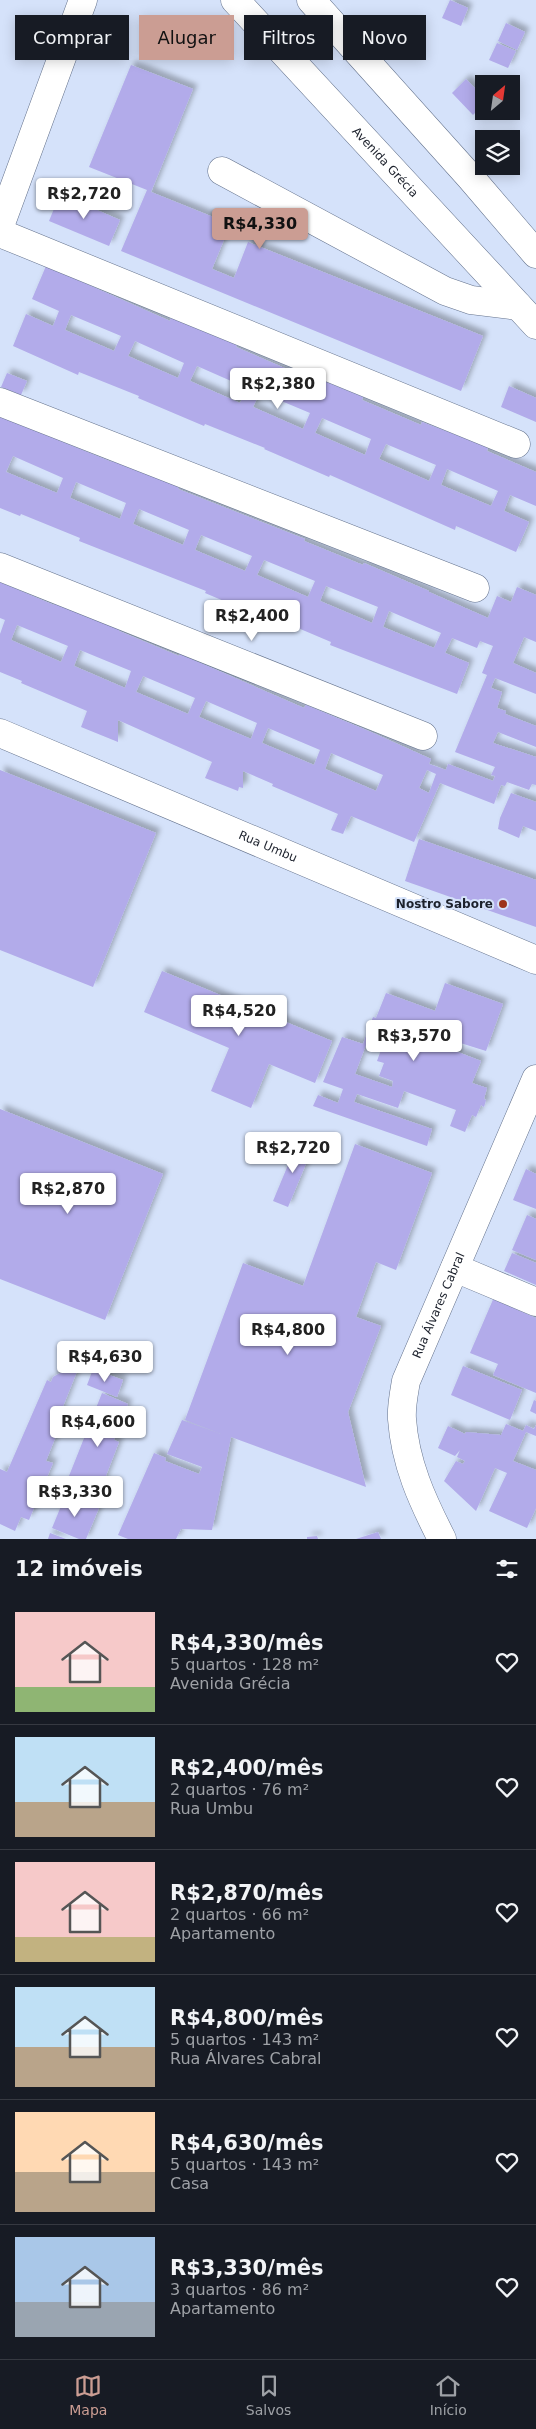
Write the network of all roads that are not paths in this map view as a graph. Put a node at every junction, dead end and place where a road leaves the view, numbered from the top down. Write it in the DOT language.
graph roads {
  1 [pos="83,0"];
  2 [pos="235,0"];
  3 [pos="311,0"];
  4 [pos="222,172"];
  5 [pos="0,226"];
  6 [pos="0,233"];
  7 [pos="536,254"];
  8 [pos="527,316"];
  9 [pos="0,402"];
  10 [pos="516,444"];
  11 [pos="0,567"];
  12 [pos="475,588"];
  13 [pos="0,733"];
  14 [pos="423,736"];
  15 [pos="536,960"];
  16 [pos="536,1079"];
  17 [pos="455,1268"];
  18 [pos="536,1302"];
  19 [pos="442,1539"];
  1 -- 5 [label="street"];
  2 -- 8 [label="street, Avenida Grécia"];
  3 -- 7 [label="street"];
  4 -- 8 [label="street"];
  6 -- 10 [label="street"];
  9 -- 12 [label="street"];
  11 -- 14 [label="street"];
  13 -- 15 [label="street, Rua Umbu"];
  16 -- 17 [label="street, Rua Álvares Cabral"];
  17 -- 18 [label="street"];
  17 -- 19 [label="street, Rua Álvares Cabral"];
}
